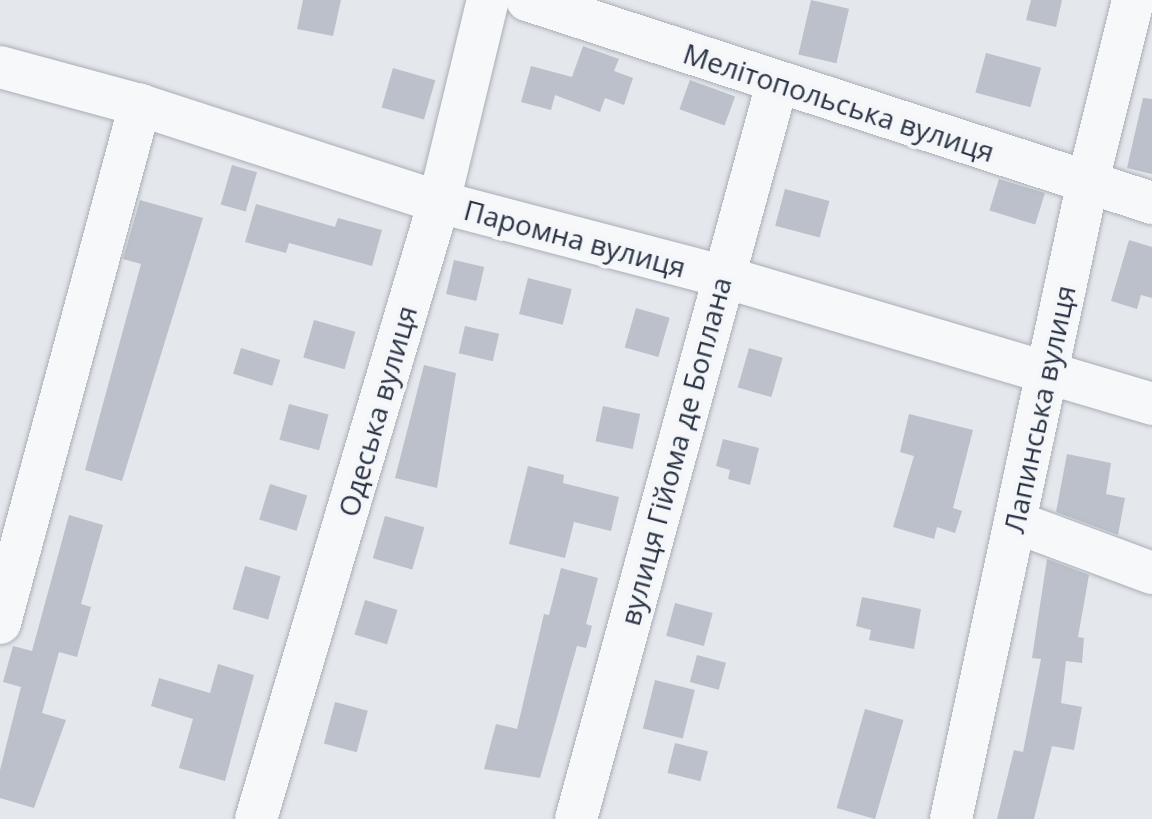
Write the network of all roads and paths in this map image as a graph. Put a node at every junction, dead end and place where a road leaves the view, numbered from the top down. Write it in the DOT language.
graph roads {
  1 [pos="488,0"];
  2 [pos="527,0"];
  3 [pos="1133,0"];
  4 [pos="582,9"];
  5 [pos="0,67"];
  6 [pos="777,84"];
  7 [pos="140,105"];
  8 [pos="1088,181"];
  9 [pos="439,202"];
  10 [pos="1152,203"];
  11 [pos="721,276"];
  12 [pos="1047,372"];
  13 [pos="1152,404"];
  14 [pos="1015,522"];
  15 [pos="1152,573"];
  16 [pos="0,623"];
  17 [pos="256,819"];
  18 [pos="576,819"];
  19 [pos="951,819"];
  1 -- 9 [label="street, Одеська вулиця"];
  2 -- 4 [label="street, Мелітопольська вулиця"];
  3 -- 8 [label="street, Лапинська вулиця"];
  4 -- 6 [label="street, Мелітопольська вулиця"];
  5 -- 7 [label="street, Паромна вулиця"];
  6 -- 8 [label="street, Мелітопольська вулиця"];
  6 -- 11 [label="street, вулиця Гійома де Боплана"];
  7 -- 9 [label="street, Паромна вулиця"];
  7 -- 16 [label="street"];
  8 -- 10 [label="street, Мелітопольська вулиця"];
  8 -- 12 [label="street, Лапинська вулиця"];
  9 -- 11 [label="street, Паромна вулиця"];
  9 -- 17 [label="street, Одеська вулиця"];
  11 -- 12 [label="street, Паромна вулиця"];
  11 -- 18 [label="street, вулиця Гійома де Боплана"];
  12 -- 13 [label="street, Паромна вулиця"];
  12 -- 14 [label="street, Лапинська вулиця"];
  14 -- 15 [label="street"];
  14 -- 19 [label="street, Лапинська вулиця"];
}
